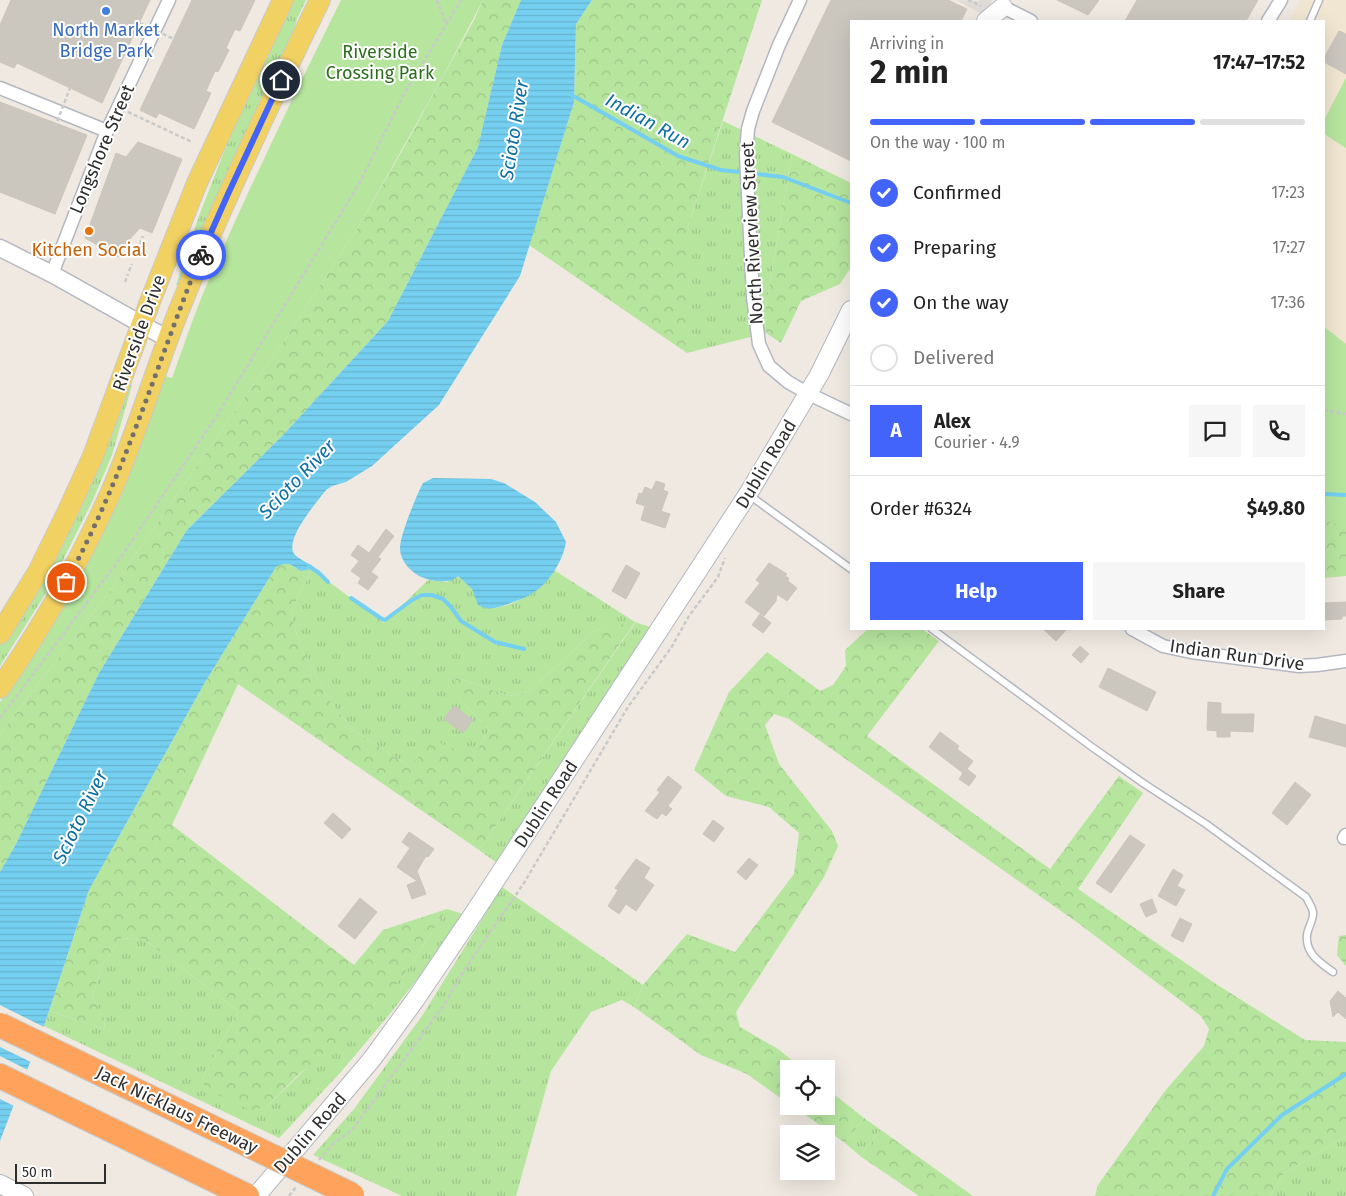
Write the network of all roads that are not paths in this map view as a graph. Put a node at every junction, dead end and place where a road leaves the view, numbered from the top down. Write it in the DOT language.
graph roads {
  1 [pos="169,0"];
  2 [pos="283,0"];
  3 [pos="320,0"];
  4 [pos="800,0"];
  5 [pos="1280,0"];
  6 [pos="1318,0"];
  7 [pos="1003,10"];
  8 [pos="985,14"];
  9 [pos="1028,20"];
  10 [pos="1269,20"];
  11 [pos="1310,20"];
  12 [pos="0,88"];
  13 [pos="107,131"];
  14 [pos="0,248"];
  15 [pos="52,274"];
  16 [pos="850,312"];
  17 [pos="142,324"];
  18 [pos="168,339"];
  19 [pos="809,394"];
  20 [pos="850,414"];
  21 [pos="748,494"];
  22 [pos="850,568"];
  23 [pos="933,630"];
  24 [pos="1134,630"];
  25 [pos="0,634"];
  26 [pos="1346,661"];
  27 [pos="0,688"];
  28 [pos="1333,972"];
  29 [pos="0,1025"];
  30 [pos="0,1076"];
  31 [pos="0,1184"];
  32 [pos="353,1195"];
  33 [pos="24,1196"];
  34 [pos="247,1196"];
  35 [pos="256,1196"];
  1 -- 13 [label="street, Longshore Street"];
  2 -- 17 [label="main road, Riverside Drive"];
  3 -- 18 [label="main road, Riverside Drive"];
  4 -- 19 [label="street, North Riverview Street"];
  5 -- 10 [label="street"];
  6 -- 11 [label="lane"];
  7 -- 8 [label="main road"];
  7 -- 9 [label="street"];
  12 -- 13 [label="street"];
  13 -- 15 [label="street, Longshore Street"];
  14 -- 15 [label="street"];
  15 -- 17 [label="street"];
  16 -- 19 [label="main road, Dublin Road"];
  17 -- 18 [label="street"];
  17 -- 25 [label="main road, Riverside Drive"];
  18 -- 27 [label="main road, Riverside Drive"];
  19 -- 20 [label="street"];
  19 -- 21 [label="main road, Dublin Road"];
  21 -- 22 [label="lane"];
  21 -- 35 [label="main road, Dublin Road"];
  23 -- 28 [label="lane"];
  24 -- 26 [label="street, Indian Run Drive"];
  29 -- 32 [label="highway, Jack Nicklaus Freeway, bridge"];
  30 -- 34 [label="highway"];
  31 -- 33 [label="main road"];
}
